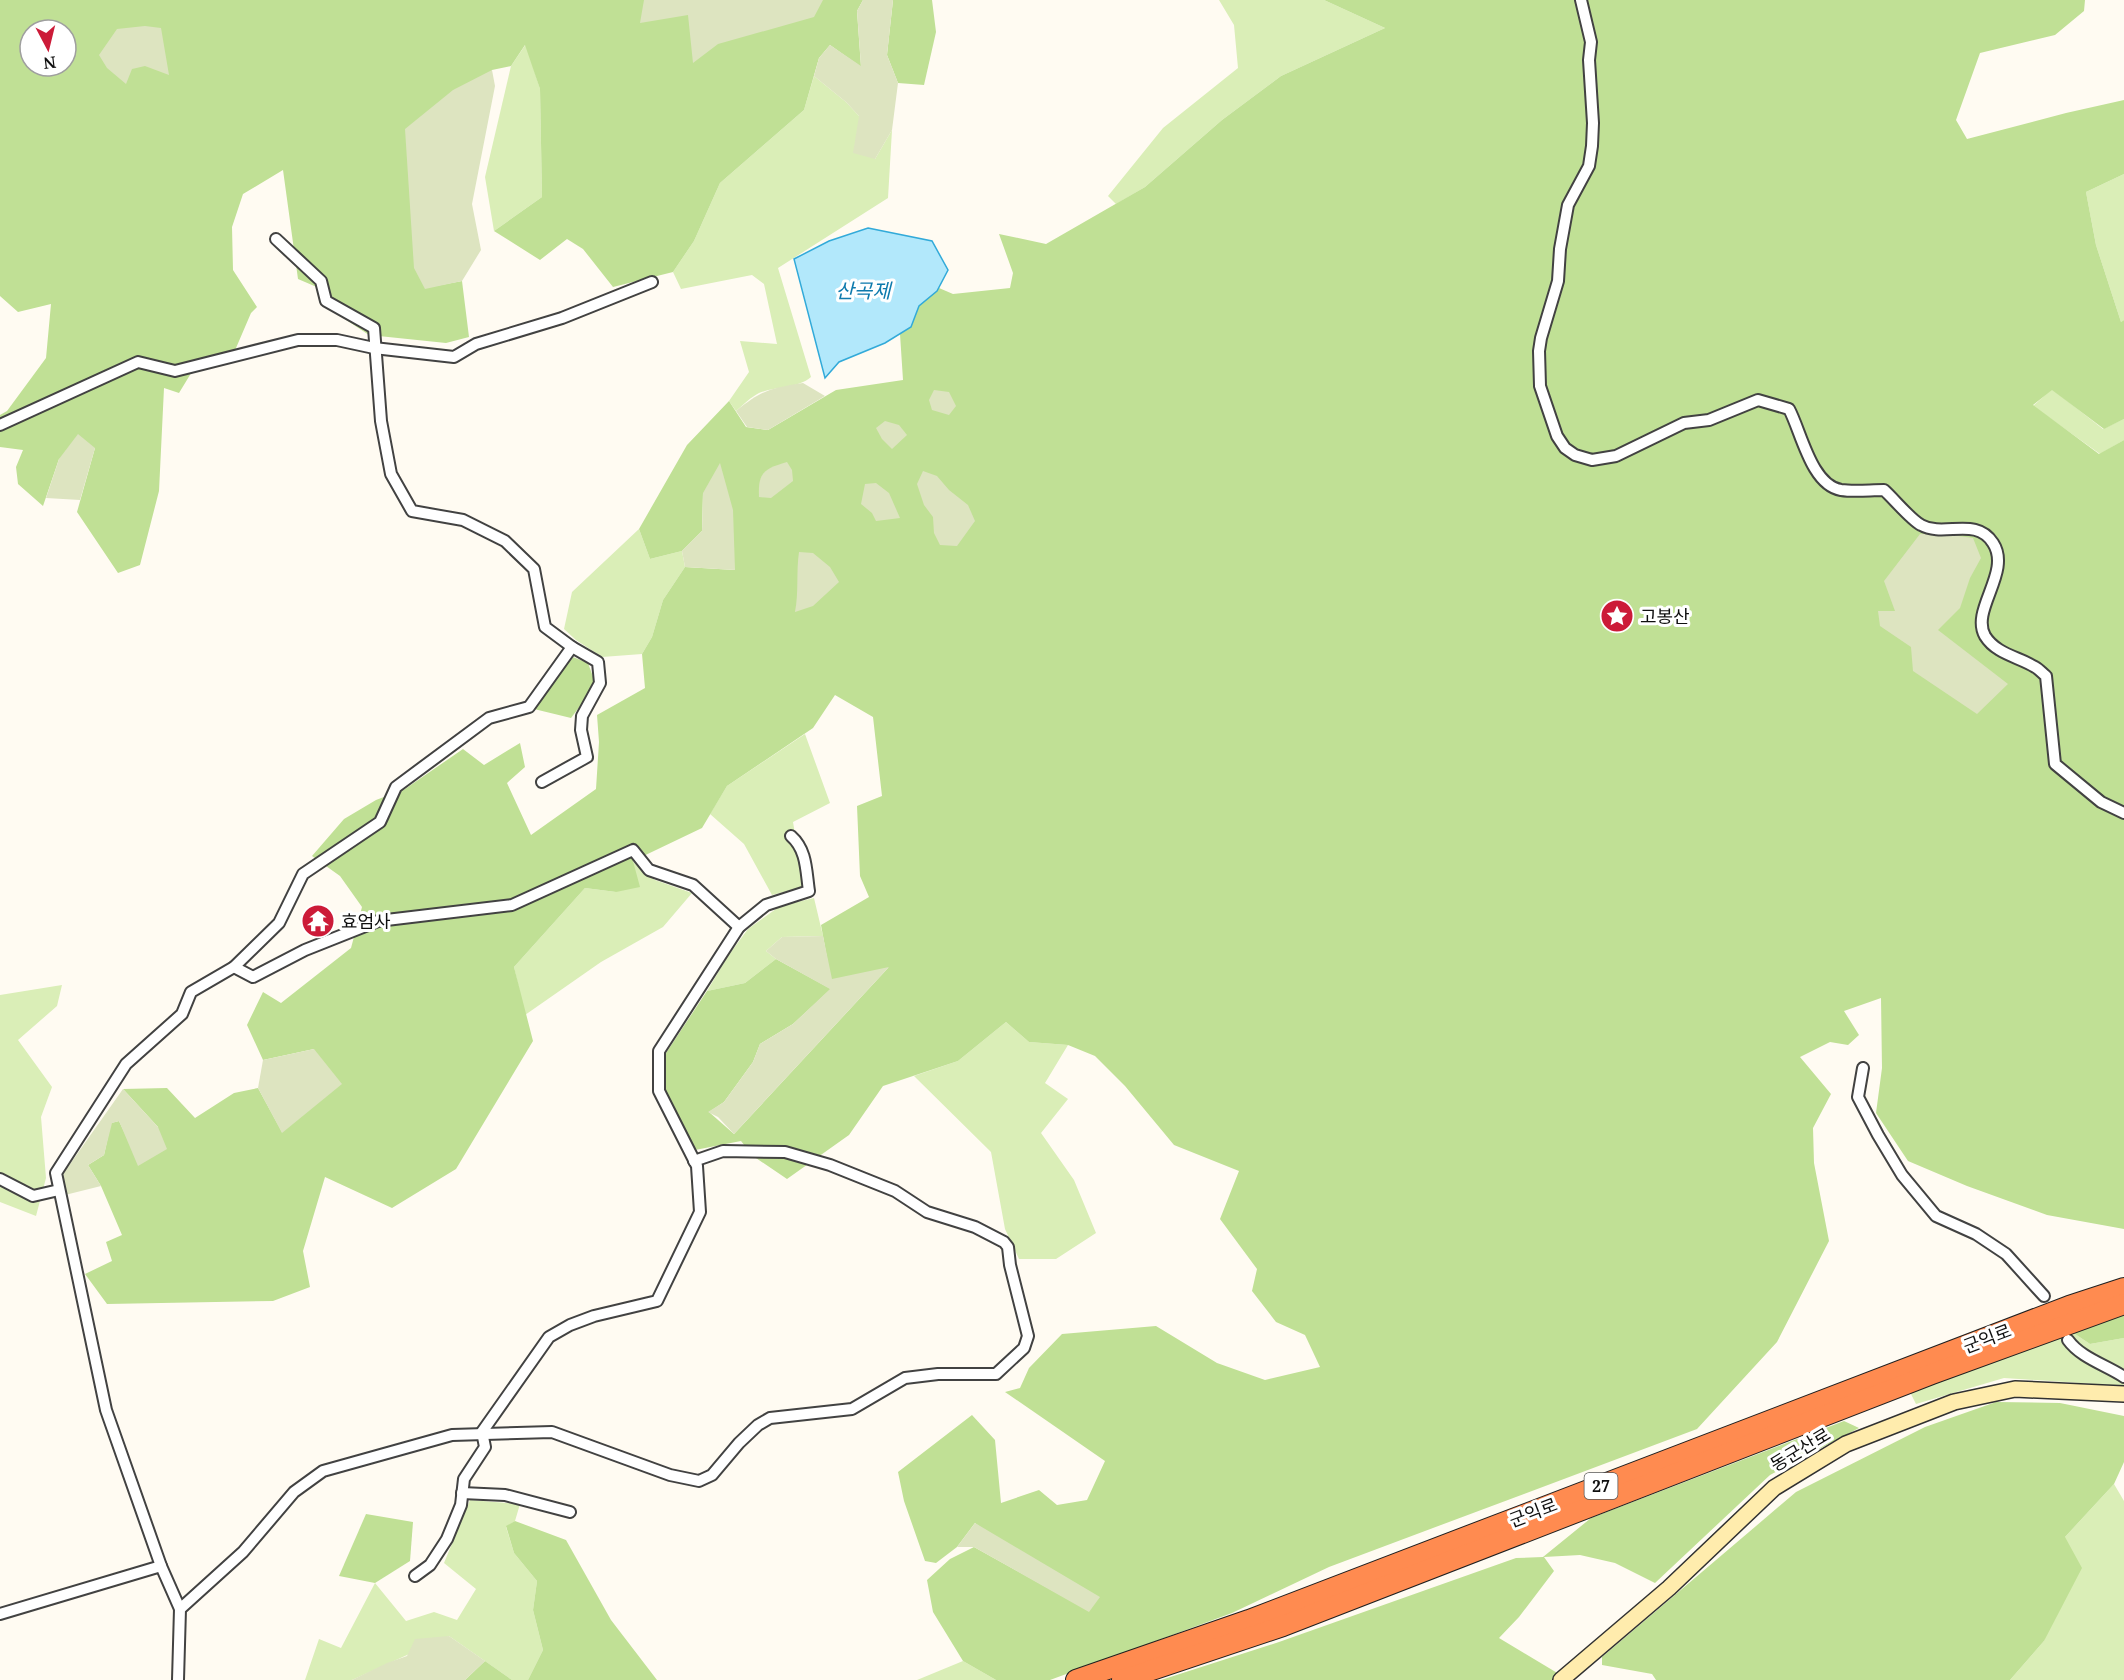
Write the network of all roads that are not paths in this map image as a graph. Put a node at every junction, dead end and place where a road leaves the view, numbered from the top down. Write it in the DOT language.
graph roads {
  1 [pos="1581,0"];
  2 [pos="276,239"];
  3 [pos="652,282"];
  4 [pos="374,348"];
  5 [pos="0,425"];
  6 [pos="572,647"];
  7 [pos="542,782"];
  8 [pos="2124,813"];
  9 [pos="791,836"];
  10 [pos="739,927"];
  11 [pos="234,967"];
  12 [pos="1863,1068"];
  13 [pos="694,1161"];
  14 [pos="0,1179"];
  15 [pos="59,1190"];
  16 [pos="2124,1288"];
  17 [pos="2044,1296"];
  18 [pos="2124,1304"];
  19 [pos="2068,1340"];
  20 [pos="2124,1377"];
  21 [pos="2124,1394"];
  22 [pos="482,1432"];
  23 [pos="462,1493"];
  24 [pos="570,1512"];
  25 [pos="161,1566"];
  26 [pos="415,1576"];
  27 [pos="180,1609"];
  28 [pos="0,1614"];
  29 [pos="178,1680"];
  30 [pos="1076,1680"];
  31 [pos="1122,1680"];
  32 [pos="1561,1680"];
  1 -- 8 [label="street"];
  2 -- 4 [label="street"];
  3 -- 4 [label="street"];
  4 -- 5 [label="street"];
  4 -- 6 [label="street"];
  6 -- 7 [label="street"];
  6 -- 11 [label="street"];
  9 -- 10 [label="street"];
  10 -- 11 [label="street"];
  10 -- 13 [label="street"];
  11 -- 15 [label="street"];
  12 -- 17 [label="street"];
  13 -- 22 [label="street"];
  13 -- 22 [label="street"];
  14 -- 15 [label="street"];
  15 -- 25 [label="street"];
  16 -- 30 [label="highway, 군익로 / 27"];
  18 -- 31 [label="highway, 군익로 / 27"];
  19 -- 20 [label="street"];
  21 -- 32 [label="street, 동군산로"];
  22 -- 23 [label="street"];
  22 -- 27 [label="street"];
  23 -- 24 [label="street"];
  23 -- 26 [label="street"];
  25 -- 27 [label="street"];
  25 -- 28 [label="street"];
  27 -- 29 [label="street"];
}
